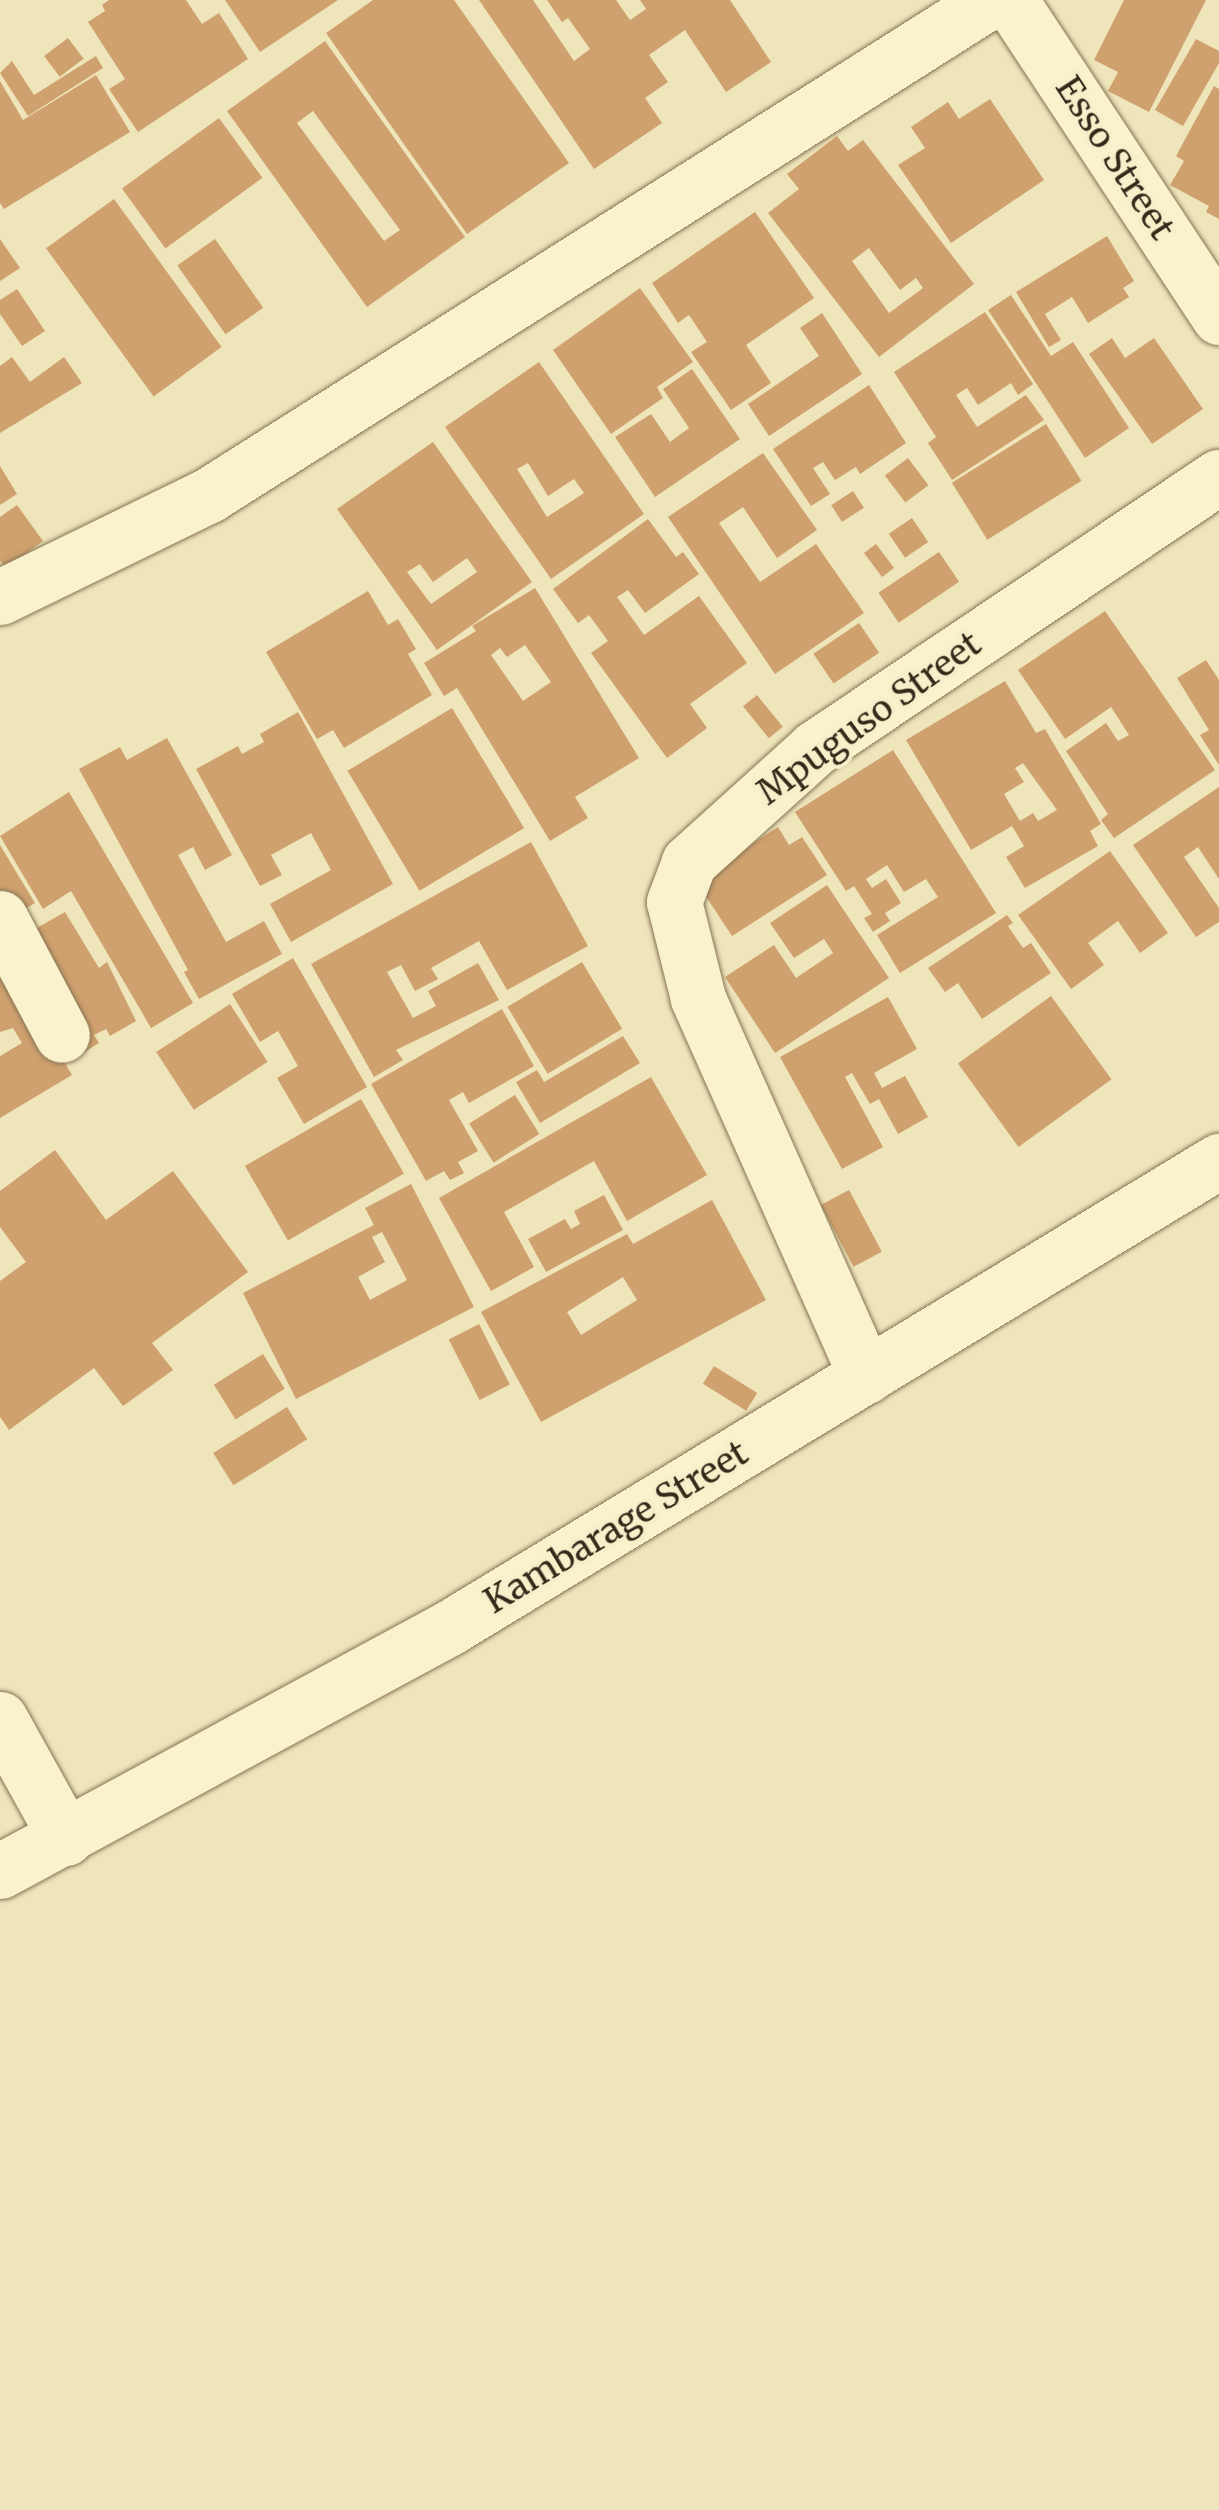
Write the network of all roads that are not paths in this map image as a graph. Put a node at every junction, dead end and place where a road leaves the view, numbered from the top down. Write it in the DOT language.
graph roads {
  1 [pos="992,0"];
  2 [pos="1010,0"];
  3 [pos="1219,316"];
  4 [pos="1219,477"];
  5 [pos="0,597"];
  6 [pos="0,918"];
  7 [pos="62,1035"];
  8 [pos="1219,1162"];
  9 [pos="866,1376"];
  10 [pos="0,1719"];
  11 [pos="66,1838"];
  12 [pos="0,1871"];
  1 -- 5 [label="street"];
  2 -- 3 [label="street, Esso Street"];
  4 -- 9 [label="street, Mpuguso Street"];
  6 -- 7 [label="street"];
  8 -- 9 [label="street, Kambarage Street"];
  9 -- 11 [label="street, Kambarage Street"];
  10 -- 11 [label="street"];
  11 -- 12 [label="street, Kambarage Street"];
}
